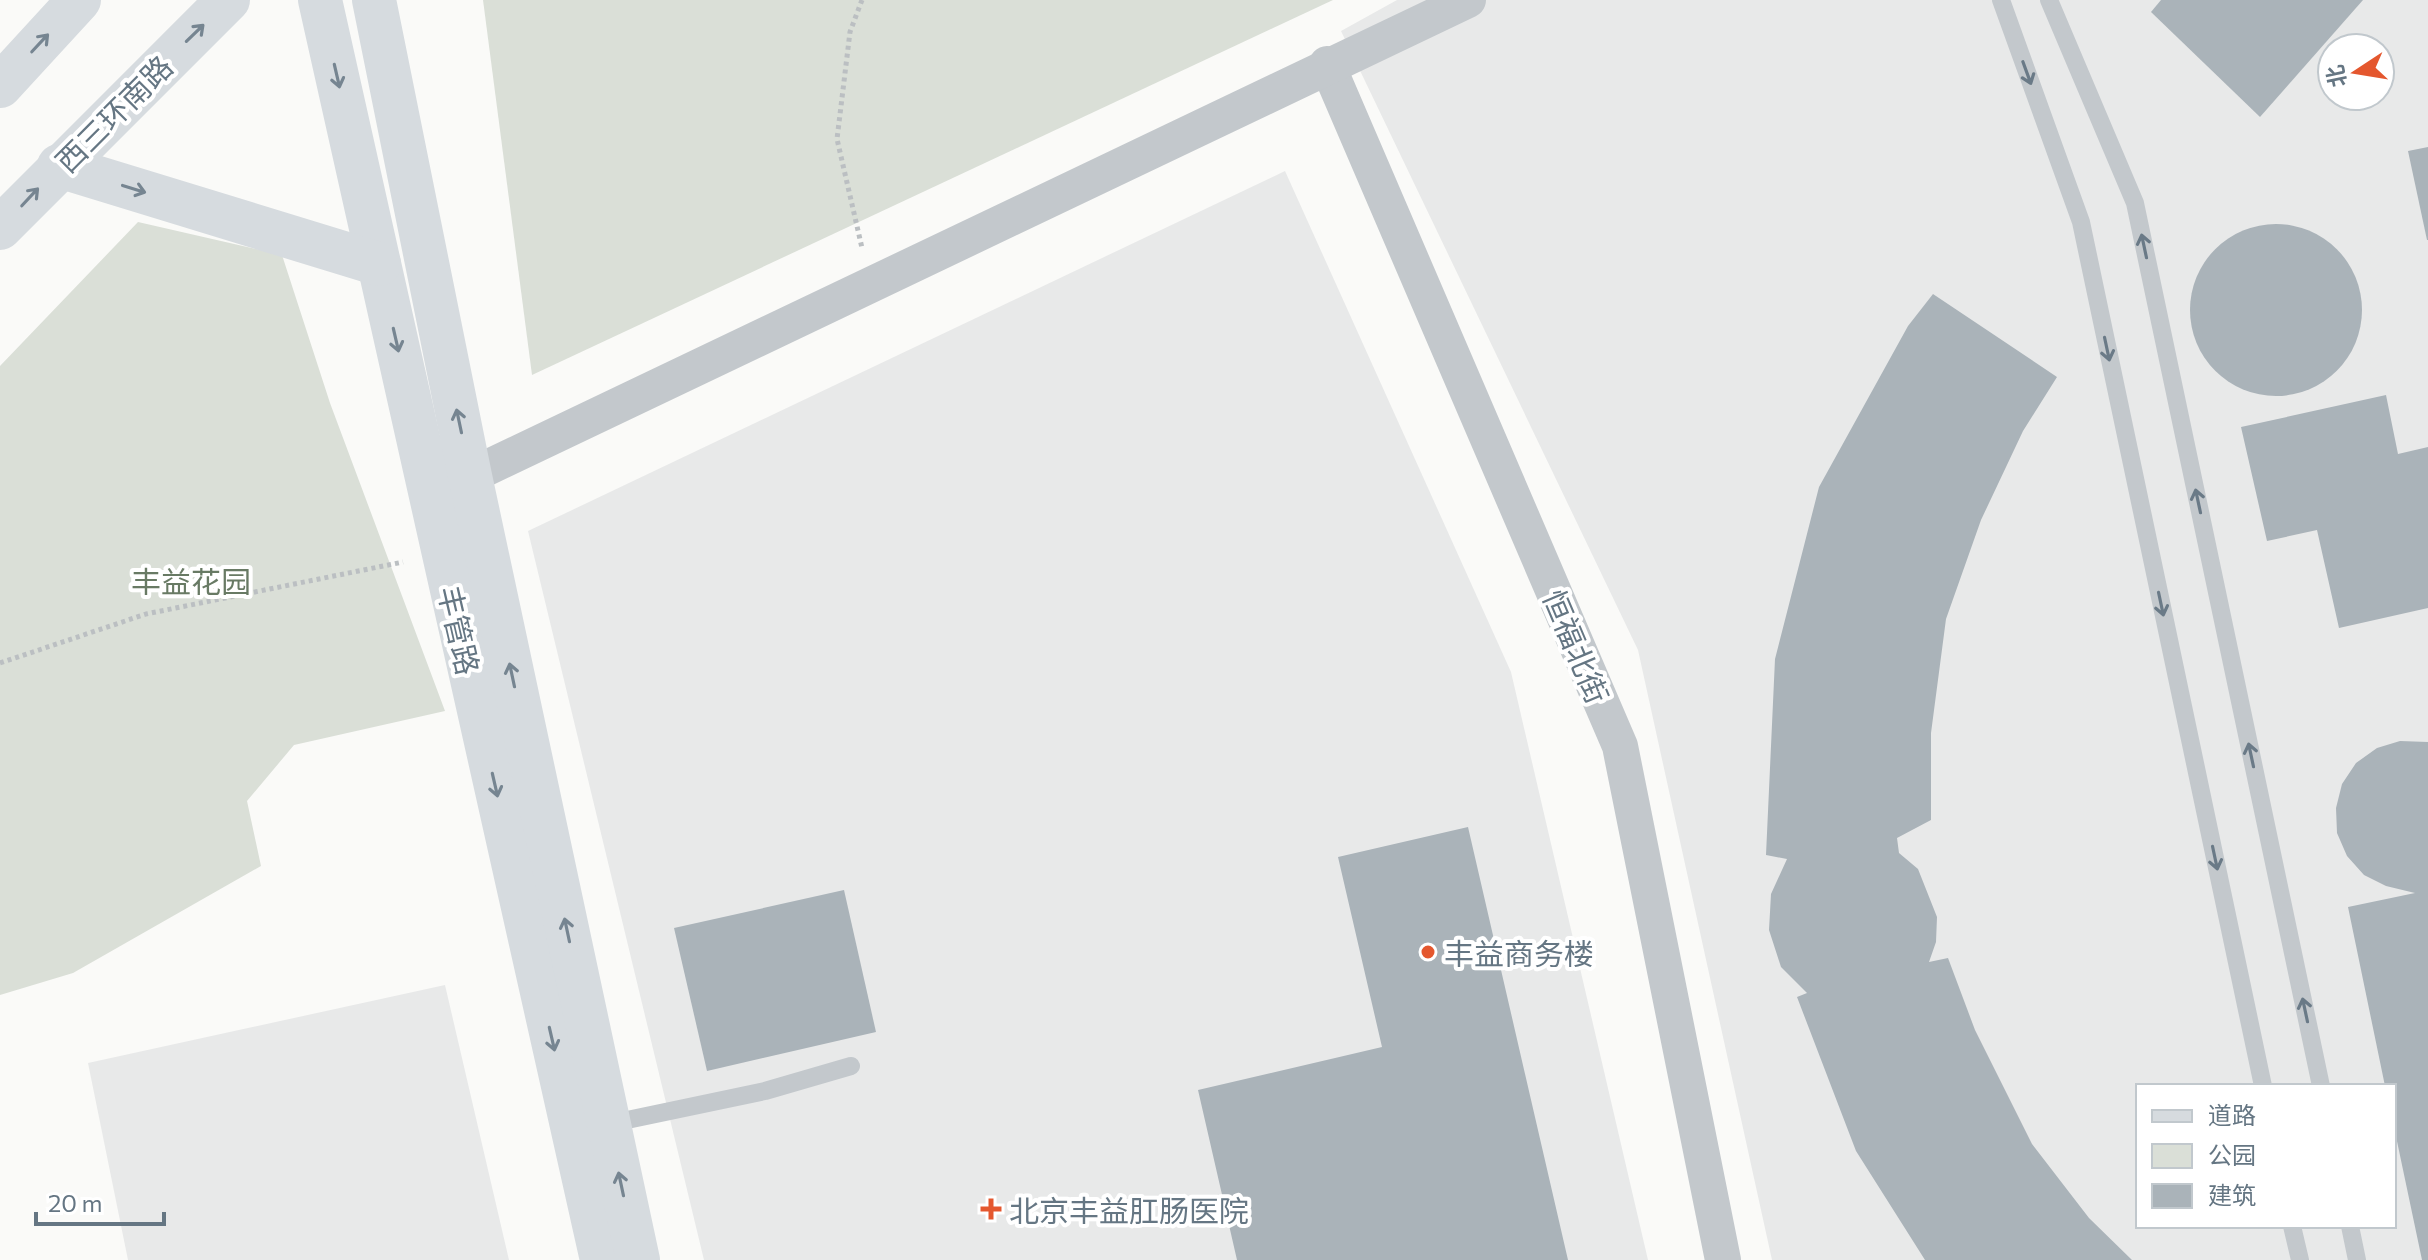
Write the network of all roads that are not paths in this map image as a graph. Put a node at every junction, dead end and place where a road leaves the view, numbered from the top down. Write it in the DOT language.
graph roads {
  1 [pos="79,0"];
  2 [pos="228,0"];
  3 [pos="320,0"];
  4 [pos="374,0"];
  5 [pos="1468,0"];
  6 [pos="2001,0"];
  7 [pos="2049,0"];
  8 [pos="1327,64"];
  9 [pos="0,86"];
  10 [pos="59,166"];
  11 [pos="0,228"];
  12 [pos="379,264"];
  13 [pos="470,476"];
  14 [pos="851,1066"];
  15 [pos="2263,1084"];
  16 [pos="2321,1084"];
  17 [pos="608,1124"];
  18 [pos="2292,1228"];
  19 [pos="2350,1228"];
  20 [pos="602,1260"];
  21 [pos="638,1260"];
  22 [pos="1723,1260"];
  23 [pos="2300,1260"];
  24 [pos="2357,1260"];
  9 -- 1 [label="main road, one-way"];
  10 -- 2 [label="main road, 西三环南路, one-way"];
  3 -- 12 [label="main road, 丰管路, one-way"];
  13 -- 4 [label="main road, 丰管路, one-way"];
  5 -- 8 [label="street"];
  6 -- 15 [label="lane, one-way"];
  16 -- 7 [label="lane, one-way"];
  8 -- 13 [label="street"];
  8 -- 22 [label="street, 恒福北街"];
  11 -- 10 [label="main road, 西三环南路, one-way"];
  10 -- 12 [label="main road, one-way"];
  12 -- 20 [label="main road, 丰管路, one-way"];
  17 -- 13 [label="main road, 丰管路, one-way"];
  14 -- 17 [label="lane"];
  21 -- 17 [label="main road, 丰管路, one-way"];
  18 -- 23 [label="lane"];
  19 -- 24 [label="lane"];
}
